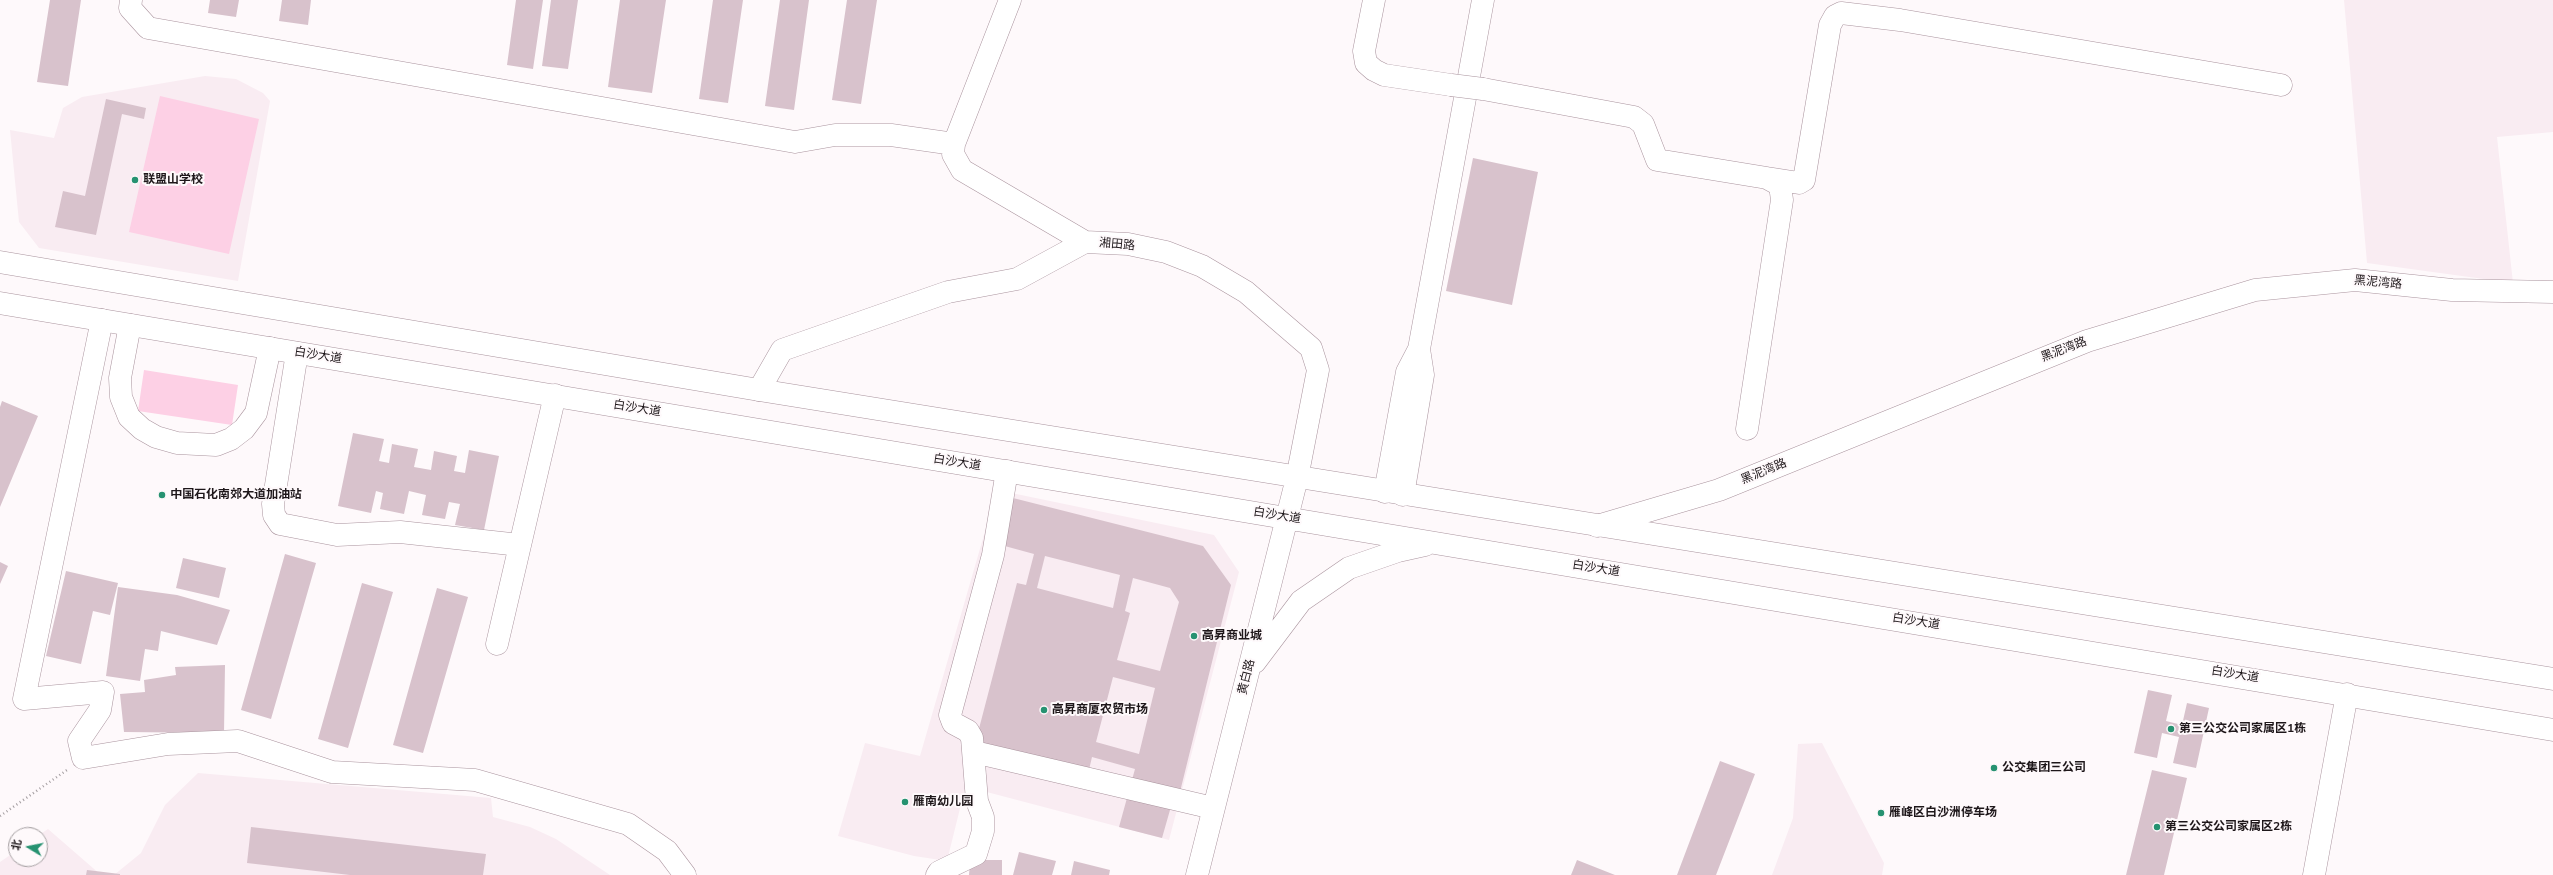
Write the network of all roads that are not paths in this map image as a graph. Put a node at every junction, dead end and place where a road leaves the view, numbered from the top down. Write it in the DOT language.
graph roads {
  1 [pos="132,0"];
  2 [pos="1010,0"];
  3 [pos="1374,0"];
  4 [pos="1483,0"];
  5 [pos="2281,85"];
  6 [pos="954,144"];
  7 [pos="1767,178"];
  8 [pos="1085,242"];
  9 [pos="0,262"];
  10 [pos="2553,292"];
  11 [pos="0,303"];
  12 [pos="102,320"];
  13 [pos="130,325"];
  14 [pos="270,348"];
  15 [pos="297,353"];
  16 [pos="759,390"];
  17 [pos="555,396"];
  18 [pos="1747,429"];
  19 [pos="1007,471"];
  20 [pos="1297,478"];
  21 [pos="1394,494"];
  22 [pos="1288,518"];
  23 [pos="1597,526"];
  24 [pos="1439,543"];
  25 [pos="520,545"];
  26 [pos="497,644"];
  27 [pos="1249,670"];
  28 [pos="2553,679"];
  29 [pos="2346,694"];
  30 [pos="2553,730"];
  31 [pos="974,752"];
  32 [pos="1213,808"];
  33 [pos="685,875"];
  34 [pos="937,875"];
  35 [pos="1197,875"];
  36 [pos="2314,875"];
  1 -- 6 [label="main road"];
  2 -- 6 [label="main road"];
  3 -- 7 [label="main road, bridge"];
  4 -- 21 [label="main road"];
  5 -- 7 [label="main road"];
  6 -- 8 [label="main road, 湘田路"];
  7 -- 18 [label="main road"];
  8 -- 16 [label="main road"];
  8 -- 20 [label="main road, 湘田路"];
  9 -- 16 [label="main road"];
  10 -- 23 [label="main road, 黑泥湾路"];
  11 -- 12 [label="main road, 白沙大道"];
  12 -- 13 [label="main road, 白沙大道"];
  12 -- 33 [label="main road"];
  13 -- 14 [label="main road, 白沙大道"];
  13 -- 14 [label="main road"];
  14 -- 15 [label="main road, 白沙大道"];
  15 -- 17 [label="main road, 白沙大道"];
  15 -- 25 [label="main road"];
  16 -- 20 [label="main road"];
  17 -- 19 [label="main road, 白沙大道"];
  17 -- 25 [label="main road"];
  19 -- 22 [label="main road, 白沙大道"];
  19 -- 31 [label="main road"];
  20 -- 21 [label="main road"];
  20 -- 22 [label="main road, 黄白路"];
  21 -- 23 [label="main road"];
  22 -- 24 [label="main road, 白沙大道"];
  22 -- 27 [label="main road, 黄白路"];
  23 -- 28 [label="main road"];
  24 -- 27 [label="main road"];
  24 -- 29 [label="main road, 白沙大道"];
  25 -- 26 [label="main road"];
  27 -- 32 [label="main road, 黄白路"];
  29 -- 30 [label="main road, 白沙大道"];
  29 -- 36 [label="main road"];
  31 -- 32 [label="main road"];
  31 -- 34 [label="main road"];
  32 -- 35 [label="main road, 黄白路"];
}
